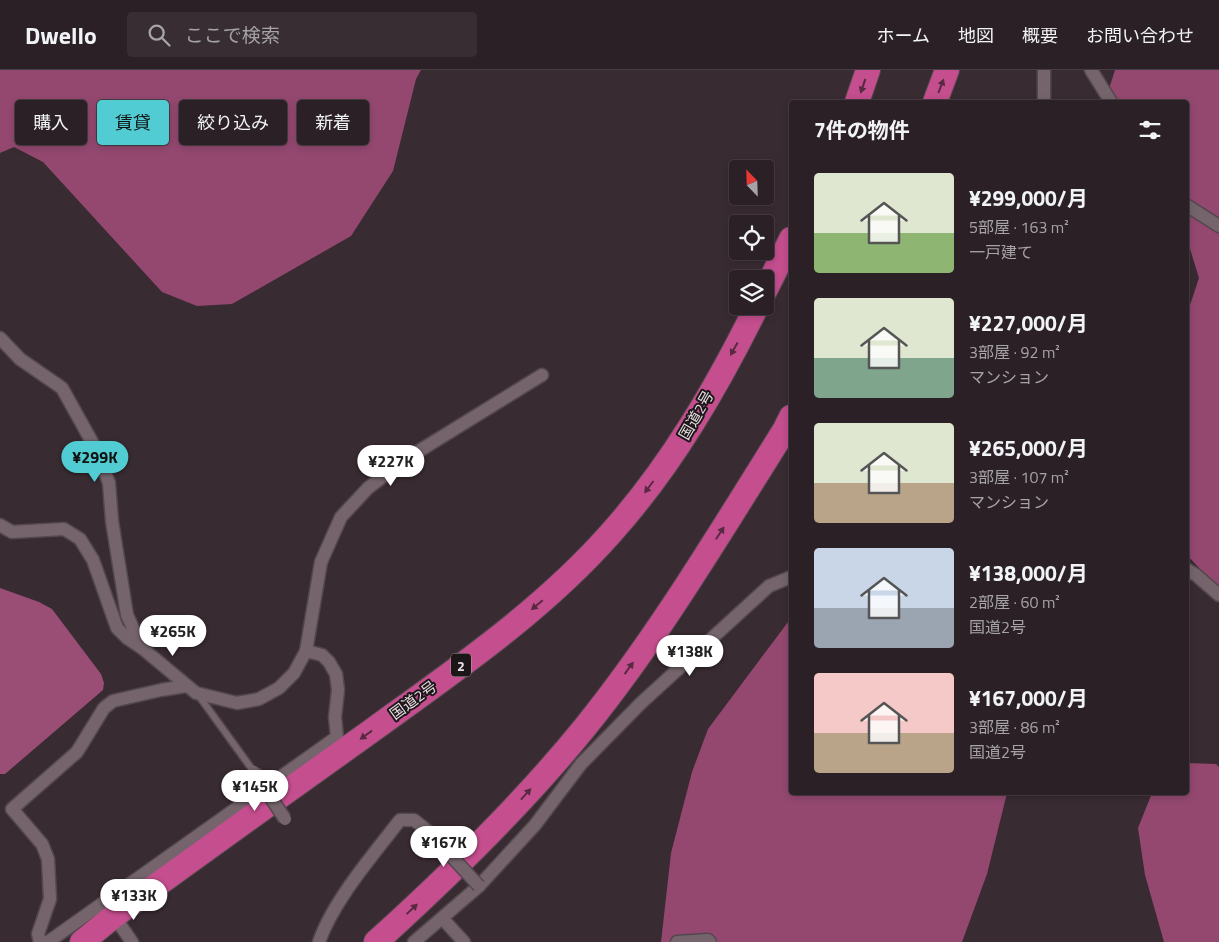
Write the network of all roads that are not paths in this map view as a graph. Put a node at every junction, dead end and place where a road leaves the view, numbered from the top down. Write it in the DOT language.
graph roads {
  1 [pos="868,70"];
  2 [pos="947,70"];
  3 [pos="1044,70"];
  4 [pos="1091,70"];
  5 [pos="858,100"];
  6 [pos="936,100"];
  7 [pos="1044,100"];
  8 [pos="1110,100"];
  9 [pos="1189,207"];
  10 [pos="1219,226"];
  11 [pos="789,243"];
  12 [pos="774,273"];
  13 [pos="752,315"];
  14 [pos="0,338"];
  15 [pos="542,375"];
  16 [pos="789,421"];
  17 [pos="0,525"];
  18 [pos="1189,571"];
  19 [pos="789,578"];
  20 [pos="1219,595"];
  21 [pos="142,648"];
  22 [pos="306,651"];
  23 [pos="191,690"];
  24 [pos="254,772"];
  25 [pos="285,819"];
  26 [pos="479,886"];
  27 [pos="114,916"];
  28 [pos="442,918"];
  29 [pos="40,942"];
  30 [pos="48,942"];
  31 [pos="82,942"];
  32 [pos="132,942"];
  33 [pos="319,942"];
  34 [pos="376,942"];
  35 [pos="414,942"];
  36 [pos="464,942"];
  37 [pos="677,942"];
  38 [pos="710,942"];
  1 -- 5 [label="highway, one-way"];
  6 -- 2 [label="highway, one-way"];
  3 -- 7 [label="street"];
  4 -- 8 [label="street"];
  9 -- 10 [label="street"];
  11 -- 12 [label="highway"];
  13 -- 27 [label="highway, 国道2号 / 2, one-way"];
  14 -- 21 [label="street"];
  15 -- 22 [label="street"];
  34 -- 16 [label="highway, one-way"];
  17 -- 21 [label="street"];
  18 -- 20 [label="street"];
  19 -- 26 [label="street"];
  21 -- 23 [label="street"];
  22 -- 23 [label="street"];
  22 -- 30 [label="street"];
  23 -- 24 [label="lane"];
  23 -- 29 [label="street"];
  24 -- 25 [label="street, bridge"];
  26 -- 28 [label="street"];
  26 -- 33 [label="street, bridge"];
  27 -- 31 [label="highway, 国道2号 / 2"];
  27 -- 32 [label="street"];
  28 -- 35 [label="street"];
  28 -- 36 [label="street"];
  37 -- 38 [label="street"];
}
